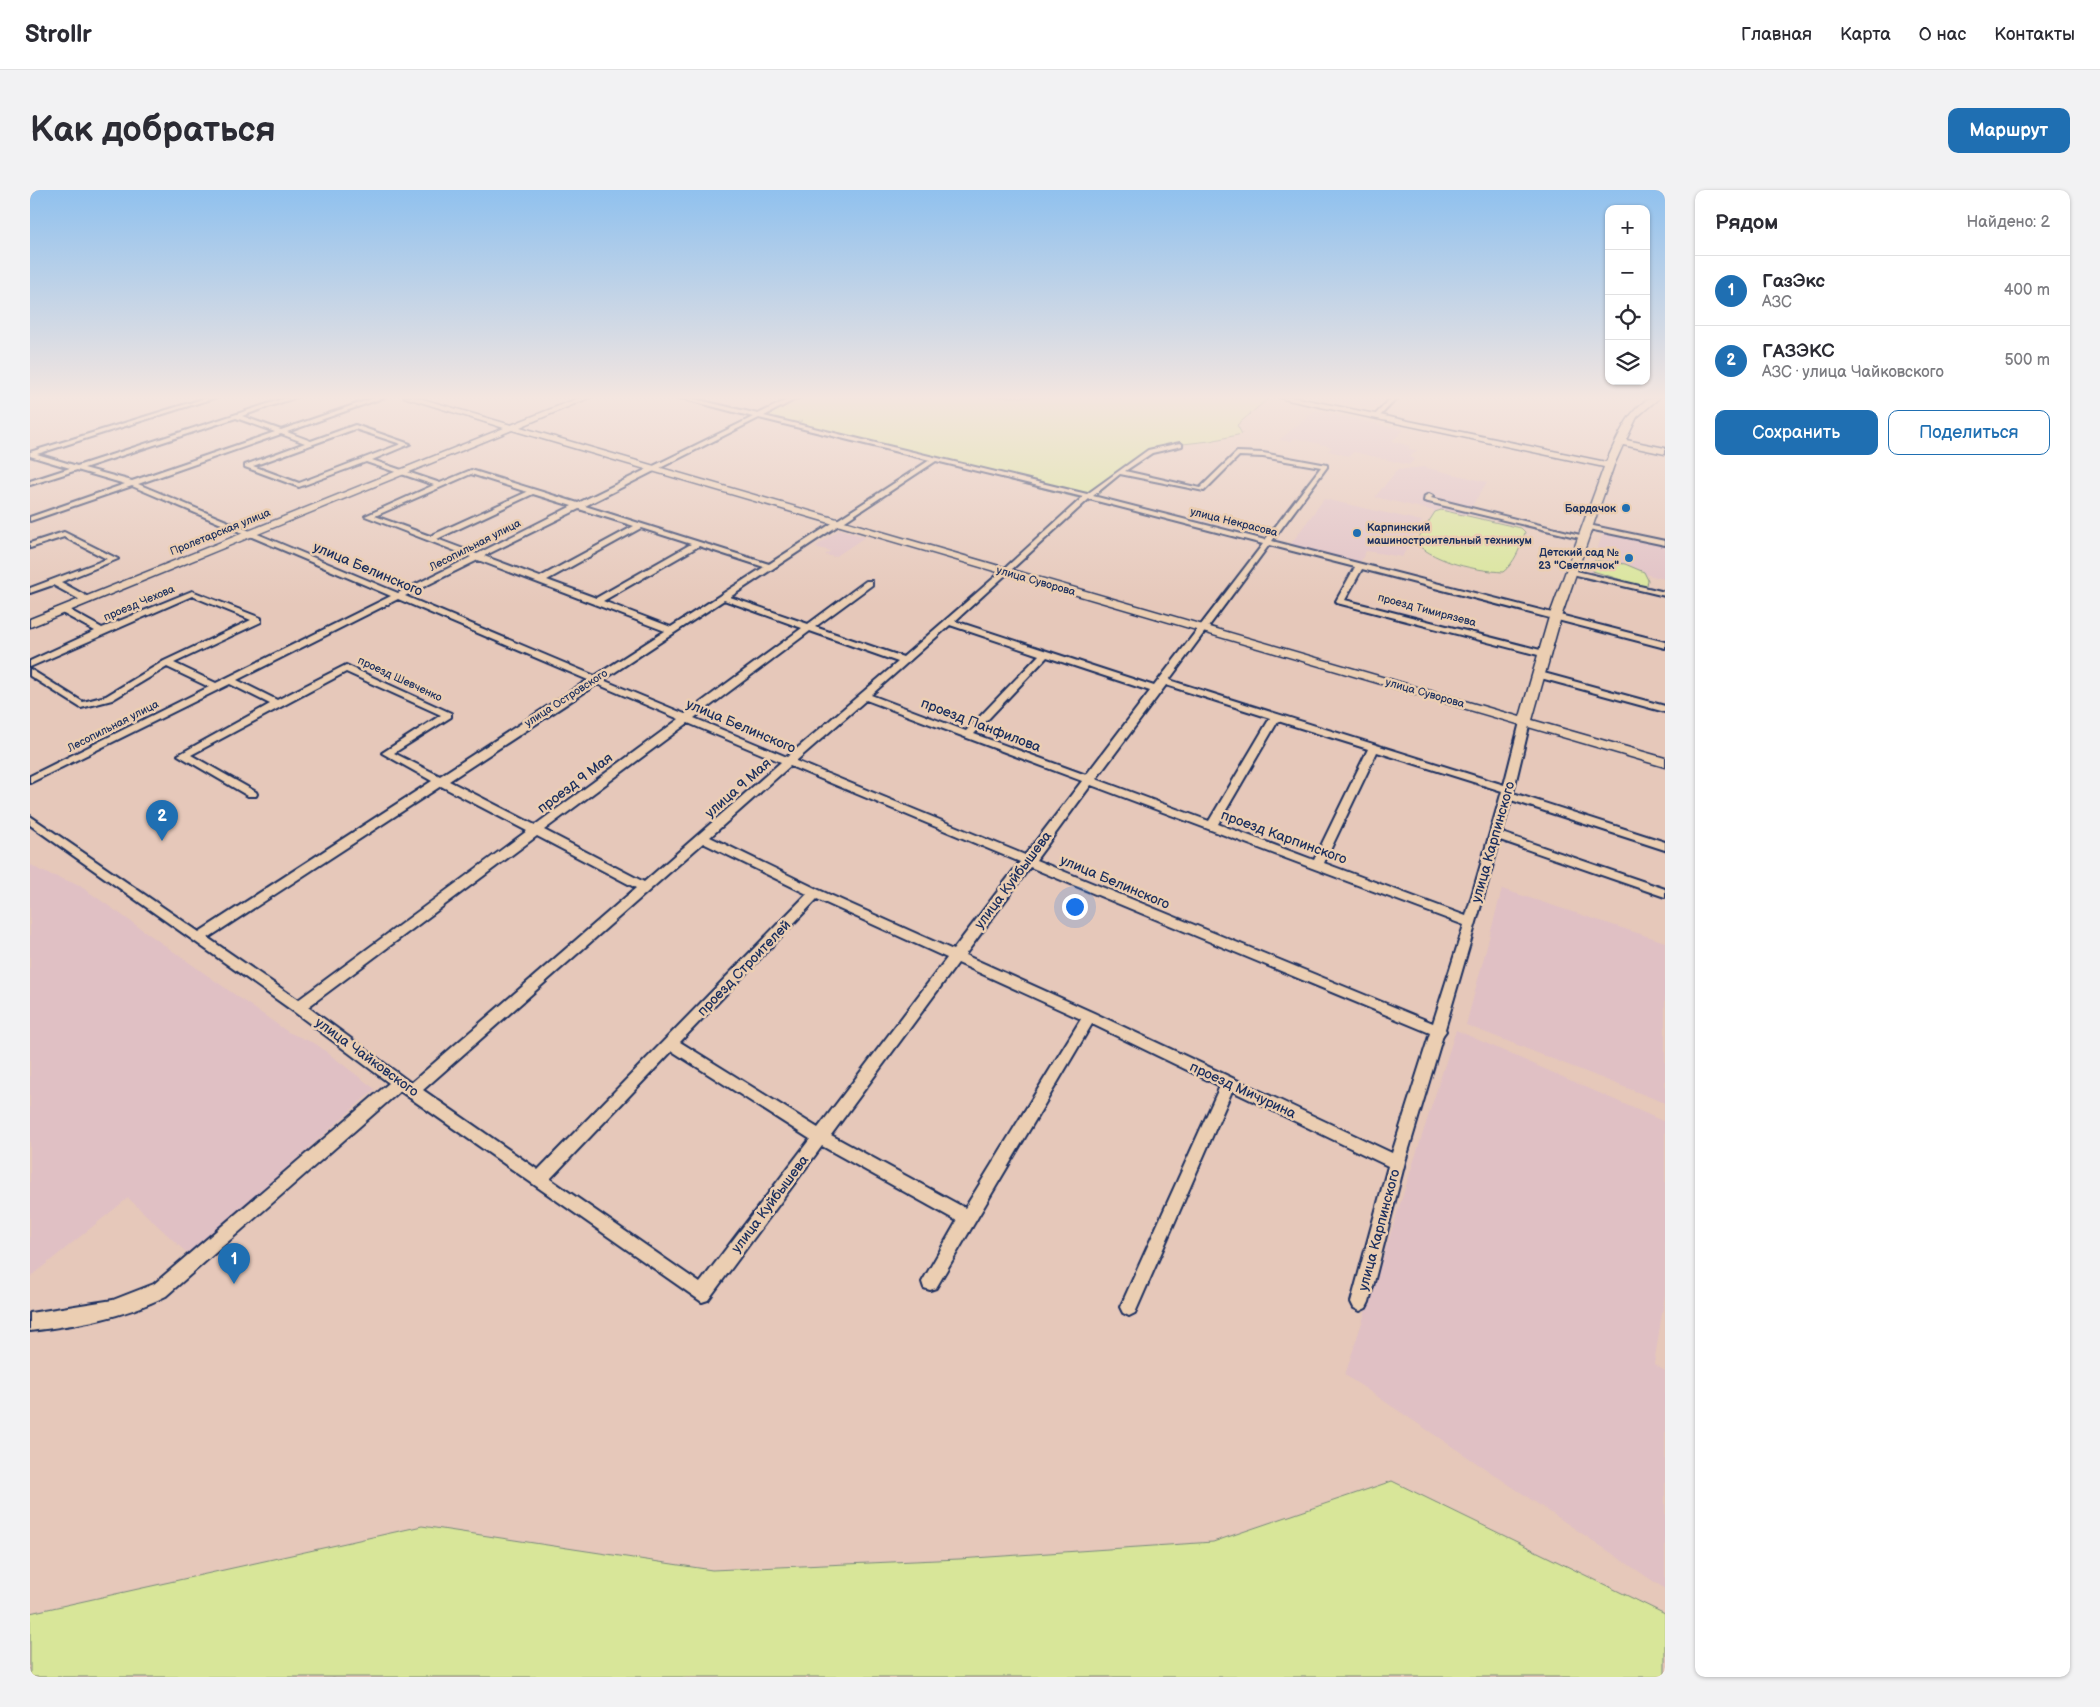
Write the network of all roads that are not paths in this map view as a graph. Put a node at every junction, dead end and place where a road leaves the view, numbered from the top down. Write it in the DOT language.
graph roads {
  1 [pos="183,466"];
  2 [pos="248,466"];
  3 [pos="349,466"];
  4 [pos="384,466"];
  5 [pos="418,466"];
  6 [pos="643,466"];
  7 [pos="657,466"];
  8 [pos="924,466"];
  9 [pos="961,466"];
  10 [pos="1127,466"];
  11 [pos="1225,466"];
  12 [pos="1325,466"];
  13 [pos="1609,466"];
  14 [pos="79,467"];
  15 [pos="652,469"];
  16 [pos="1119,472"];
  17 [pos="402,473"];
  18 [pos="30,483"];
  19 [pos="133,484"];
  20 [pos="440,485"];
  21 [pos="532,492"];
  22 [pos="1087,496"];
  23 [pos="1429,496"];
  24 [pos="578,506"];
  25 [pos="30,520"];
  26 [pos="837,523"];
  27 [pos="639,526"];
  28 [pos="1586,532"];
  29 [pos="250,534"];
  30 [pos="431,539"];
  31 [pos="1268,543"];
  32 [pos="1665,543"];
  33 [pos="697,544"];
  34 [pos="30,546"];
  35 [pos="478,556"];
  36 [pos="769,566"];
  37 [pos="1359,567"];
  38 [pos="1571,571"];
  39 [pos="1006,572"];
  40 [pos="541,580"];
  41 [pos="54,582"];
  42 [pos="869,583"];
  43 [pos="30,591"];
  44 [pos="1665,594"];
  45 [pos="397,597"];
  46 [pos="722,597"];
  47 [pos="87,600"];
  48 [pos="597,601"];
  49 [pos="63,610"];
  50 [pos="1555,617"];
  51 [pos="949,622"];
  52 [pos="30,623"];
  53 [pos="810,628"];
  54 [pos="1202,629"];
  55 [pos="672,630"];
  56 [pos="102,632"];
  57 [pos="1665,645"];
  58 [pos="1046,653"];
  59 [pos="1545,654"];
  60 [pos="904,661"];
  61 [pos="167,663"];
  62 [pos="30,664"];
  63 [pos="30,672"];
  64 [pos="1540,675"];
  65 [pos="596,679"];
  66 [pos="230,680"];
  67 [pos="1160,686"];
  68 [pos="217,687"];
  69 [pos="864,696"];
  70 [pos="277,704"];
  71 [pos="1665,709"];
  72 [pos="1276,716"];
  73 [pos="688,718"];
  74 [pos="1524,722"];
  75 [pos="968,734"];
  76 [pos="1374,747"];
  77 [pos="789,762"];
  78 [pos="1665,763"];
  79 [pos="30,780"];
  80 [pos="441,780"];
  81 [pos="1087,781"];
  82 [pos="1509,793"];
  83 [pos="252,794"];
  84 [pos="30,820"];
  85 [pos="1212,826"];
  86 [pos="536,831"];
  87 [pos="1496,835"];
  88 [pos="702,838"];
  89 [pos="1665,846"];
  90 [pos="1028,860"];
  91 [pos="1317,865"];
  92 [pos="644,887"];
  93 [pos="816,893"];
  94 [pos="1665,893"];
  95 [pos="1470,923"];
  96 [pos="199,938"];
  97 [pos="955,956"];
  98 [pos="298,1007"];
  99 [pos="1089,1017"];
  100 [pos="1439,1031"];
  101 [pos="672,1044"];
  102 [pos="1228,1083"];
  103 [pos="406,1086"];
  104 [pos="820,1137"];
  105 [pos="1397,1163"];
  106 [pos="540,1180"];
  107 [pos="969,1219"];
  108 [pos="930,1282"];
  109 [pos="702,1294"];
  110 [pos="1360,1302"];
  111 [pos="1129,1307"];
  112 [pos="30,1322"];
  1 -- 19 [label="street"];
  2 -- 3 [label="street"];
  4 -- 17 [label="street"];
  5 -- 17 [label="street, Пролетарская улица"];
  6 -- 15 [label="street, улица Суворова"];
  7 -- 15 [label="street, Лесопильная улица"];
  8 -- 26 [label="street, улица Островского"];
  9 -- 22 [label="street, улица Некрасова"];
  10 -- 16 [label="street, улица 9 Мая"];
  11 -- 16 [label="street, улица Куйбышева"];
  12 -- 31 [label="street, улица Куйбышева"];
  13 -- 28 [label="street, улица Карпинского"];
  14 -- 18 [label="street"];
  14 -- 19 [label="street, улица Белинского"];
  15 -- 24 [label="street, Лесопильная улица"];
  15 -- 26 [label="street, улица Суворова"];
  16 -- 22 [label="street, улица 9 Мая"];
  17 -- 20 [label="street"];
  17 -- 29 [label="street, Пролетарская улица"];
  19 -- 25 [label="street"];
  19 -- 29 [label="street, улица Белинского"];
  20 -- 21 [label="street"];
  20 -- 30 [label="street"];
  21 -- 24 [label="street"];
  21 -- 30 [label="street"];
  22 -- 31 [label="street, улица Некрасова"];
  22 -- 39 [label="street, улица 9 Мая"];
  23 -- 28 [label="street"];
  24 -- 27 [label="street"];
  24 -- 35 [label="street, Лесопильная улица"];
  26 -- 36 [label="street, улица Островского"];
  26 -- 39 [label="street, улица Суворова"];
  27 -- 33 [label="street"];
  27 -- 40 [label="street"];
  28 -- 32 [label="street"];
  28 -- 38 [label="street, улица Карпинского"];
  29 -- 45 [label="street, улица Белинского"];
  29 -- 47 [label="street, Пролетарская улица"];
  30 -- 35 [label="street"];
  31 -- 37 [label="street, улица Некрасова"];
  31 -- 54 [label="street, улица Куйбышева"];
  33 -- 36 [label="street"];
  33 -- 48 [label="street"];
  34 -- 41 [label="street"];
  35 -- 40 [label="street"];
  35 -- 45 [label="street, Лесопильная улица"];
  36 -- 46 [label="street, улица Островского"];
  37 -- 50 [label="street, улица Некрасова"];
  37 -- 59 [label="street, проезд Тимирязева"];
  38 -- 44 [label="street"];
  38 -- 50 [label="street, улица Карпинского"];
  39 -- 51 [label="street, улица 9 Мая"];
  39 -- 54 [label="street, улица Суворова"];
  40 -- 48 [label="street"];
  41 -- 43 [label="street"];
  41 -- 47 [label="street"];
  42 -- 53 [label="street, проезд 9 Мая"];
  45 -- 65 [label="street, улица Белинского"];
  45 -- 66 [label="street, Лесопильная улица"];
  46 -- 53 [label="street"];
  46 -- 55 [label="street, улица Островского"];
  47 -- 49 [label="street, Пролетарская улица"];
  48 -- 55 [label="street"];
  49 -- 52 [label="street, Пролетарская улица"];
  49 -- 56 [label="street, проезд Чехова"];
  50 -- 57 [label="street, улица Некрасова"];
  50 -- 59 [label="street, улица Карпинского"];
  51 -- 58 [label="street"];
  51 -- 60 [label="street, улица 9 Мая"];
  53 -- 60 [label="street"];
  53 -- 73 [label="street, проезд 9 Мая"];
  54 -- 67 [label="street, улица Куйбышева"];
  54 -- 74 [label="street, улица Суворова"];
  55 -- 65 [label="street, улица Островского"];
  56 -- 61 [label="street, проезд Чехова"];
  56 -- 62 [label="street, проезд Чехова"];
  58 -- 67 [label="street"];
  58 -- 75 [label="street"];
  59 -- 64 [label="street, улица Карпинского"];
  60 -- 69 [label="street, улица 9 Мая"];
  61 -- 63 [label="street, проезд Чехова"];
  61 -- 68 [label="street"];
  64 -- 71 [label="street"];
  64 -- 74 [label="street, улица Карпинского"];
  65 -- 73 [label="street, улица Белинского"];
  65 -- 80 [label="street, улица Островского"];
  66 -- 68 [label="street, Лесопильная улица"];
  66 -- 70 [label="street"];
  67 -- 72 [label="street"];
  67 -- 81 [label="street, улица Куйбышева"];
  68 -- 79 [label="street, Лесопильная улица"];
  69 -- 75 [label="street, проезд Панфилова"];
  69 -- 77 [label="street, улица 9 Мая"];
  70 -- 80 [label="street, проезд Шевченко"];
  70 -- 83 [label="street, проезд Шевченко"];
  72 -- 76 [label="street"];
  72 -- 85 [label="street"];
  73 -- 77 [label="street, улица Белинского"];
  73 -- 86 [label="street, проезд 9 Мая"];
  74 -- 78 [label="street, улица Суворова"];
  74 -- 82 [label="street, улица Карпинского"];
  75 -- 81 [label="street, проезд Панфилова"];
  76 -- 82 [label="street"];
  76 -- 91 [label="street"];
  77 -- 88 [label="street, улица 9 Мая"];
  77 -- 90 [label="street, улица Белинского"];
  80 -- 86 [label="street"];
  80 -- 96 [label="street, улица Островского"];
  81 -- 85 [label="street, проезд Карпинского"];
  81 -- 90 [label="street, улица Куйбышева"];
  82 -- 87 [label="street, улица Карпинского"];
  82 -- 89 [label="street"];
  84 -- 96 [label="street, улица Чайковского"];
  85 -- 91 [label="street, проезд Карпинского"];
  86 -- 92 [label="street"];
  86 -- 98 [label="street, проезд 9 Мая"];
  87 -- 94 [label="street"];
  87 -- 95 [label="street, улица Карпинского"];
  88 -- 92 [label="street, улица 9 Мая"];
  88 -- 93 [label="street"];
  90 -- 97 [label="street, улица Куйбышева"];
  90 -- 100 [label="street, улица Белинского"];
  91 -- 95 [label="street, проезд Карпинского"];
  92 -- 103 [label="street, улица 9 Мая"];
  93 -- 97 [label="street"];
  93 -- 101 [label="street, проезд Строителей"];
  95 -- 100 [label="street, улица Карпинского"];
  96 -- 98 [label="street, улица Чайковского"];
  97 -- 99 [label="street, проезд Мичурина"];
  97 -- 104 [label="street, улица Куйбышева"];
  98 -- 103 [label="street, улица Чайковского"];
  99 -- 102 [label="street, проезд Мичурина"];
  99 -- 107 [label="street"];
  100 -- 105 [label="street, улица Карпинского"];
  101 -- 104 [label="street"];
  101 -- 106 [label="street, проезд Строителей"];
  102 -- 105 [label="street, проезд Мичурина"];
  102 -- 111 [label="street"];
  103 -- 106 [label="street, улица Чайковского"];
  103 -- 112 [label="street, улица 9 Мая"];
  104 -- 107 [label="street"];
  104 -- 109 [label="street, улица Куйбышева"];
  105 -- 110 [label="street, улица Карпинского"];
  106 -- 109 [label="street, улица Чайковского"];
  107 -- 108 [label="street"];
}
